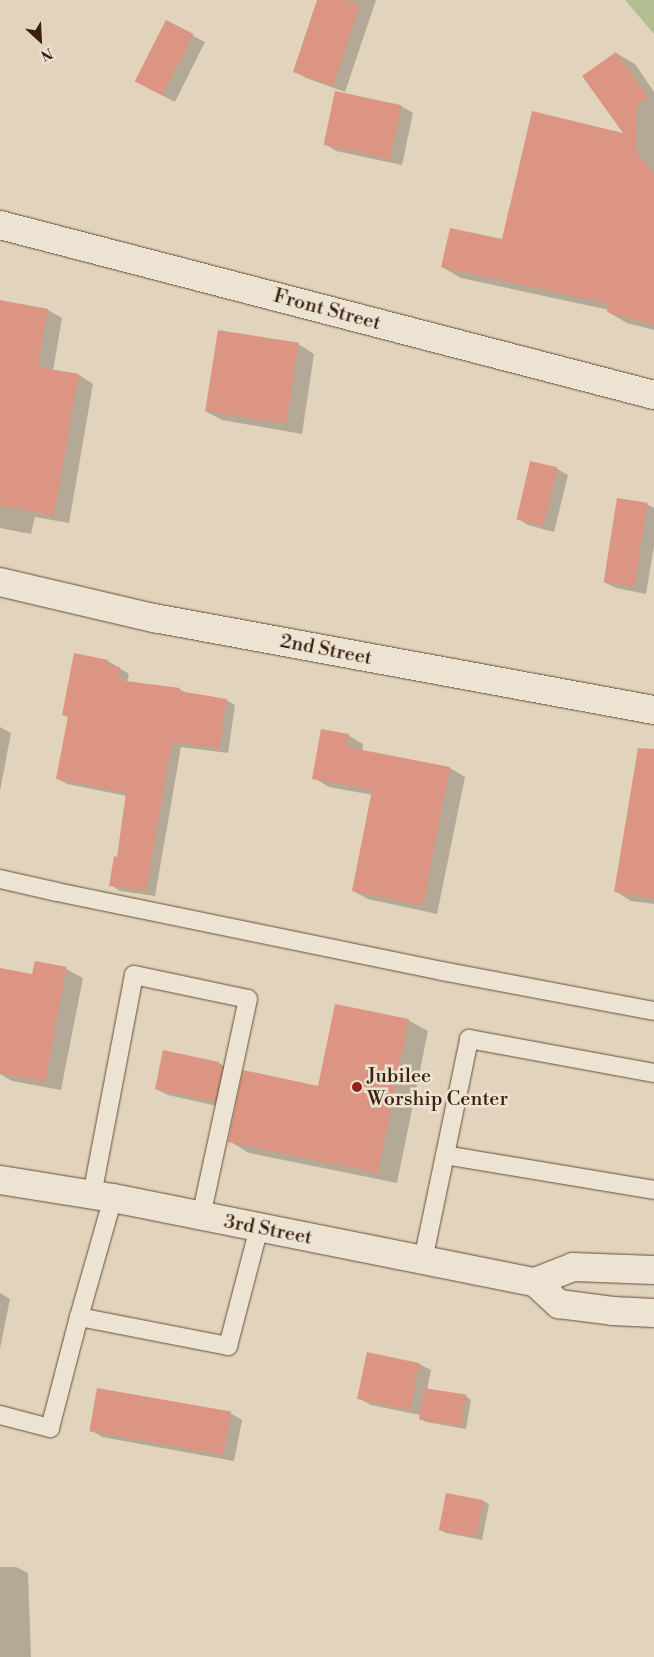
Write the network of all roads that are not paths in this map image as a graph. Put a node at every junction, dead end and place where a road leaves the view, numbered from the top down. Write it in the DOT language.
graph roads {
  1 [pos="0,225"];
  2 [pos="654,395"];
  3 [pos="0,582"];
  4 [pos="654,710"];
  5 [pos="0,879"];
  6 [pos="654,1011"];
  7 [pos="654,1073"];
  8 [pos="445,1155"];
  9 [pos="0,1180"];
  10 [pos="654,1190"];
  11 [pos="102,1197"];
  12 [pos="201,1216"];
  13 [pos="259,1228"];
  14 [pos="423,1260"];
  15 [pos="654,1270"];
  16 [pos="536,1282"];
  17 [pos="654,1313"];
  18 [pos="79,1317"];
  19 [pos="0,1415"];
  1 -- 2 [label="street, Front Street"];
  3 -- 4 [label="street, 2nd Street"];
  5 -- 6 [label="lane"];
  7 -- 8 [label="lane"];
  8 -- 10 [label="lane"];
  8 -- 14 [label="lane"];
  9 -- 11 [label="street, 3rd Street"];
  11 -- 12 [label="street, 3rd Street"];
  11 -- 12 [label="lane"];
  11 -- 18 [label="lane"];
  12 -- 13 [label="street, 3rd Street"];
  13 -- 14 [label="street, 3rd Street"];
  13 -- 18 [label="lane"];
  14 -- 16 [label="street, 3rd Street"];
  15 -- 16 [label="street"];
  16 -- 17 [label="street"];
  18 -- 19 [label="lane"];
}
